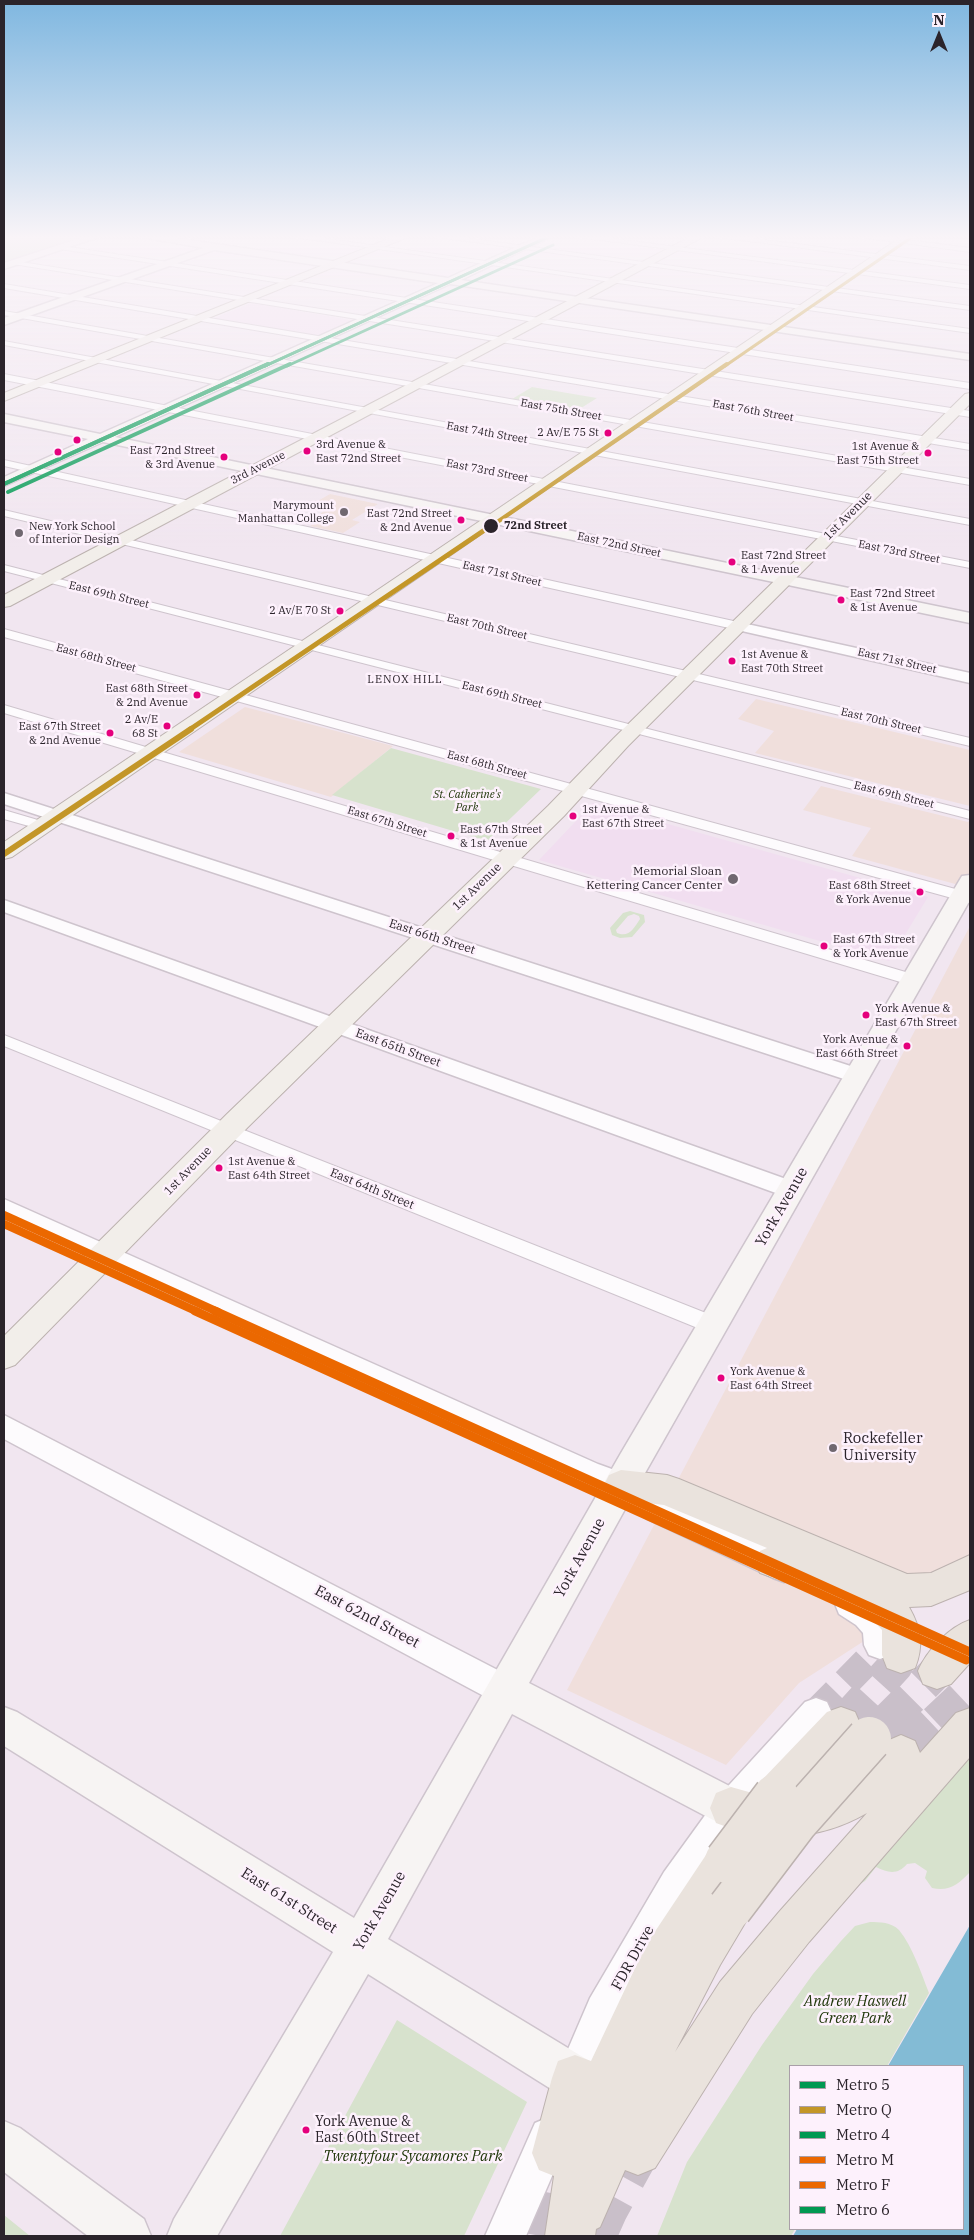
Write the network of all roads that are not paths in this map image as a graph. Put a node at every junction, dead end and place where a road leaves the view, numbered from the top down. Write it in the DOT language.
graph roads {
  1 [pos="121,342"];
  2 [pos="142,342"];
  3 [pos="164,342"];
  4 [pos="317,342"];
  5 [pos="337,342"];
  6 [pos="498,342"];
  7 [pos="511,342"];
  8 [pos="678,342"];
  9 [pos="753,342"];
  10 [pos="865,342"];
  11 [pos="4,344"];
  12 [pos="739,351"];
  13 [pos="970,357"];
  14 [pos="80,358"];
  15 [pos="95,360"];
  16 [pos="275,361"];
  17 [pos="461,362"];
  18 [pos="707,373"];
  19 [pos="4,377"];
  20 [pos="22,380"];
  21 [pos="37,383"];
  22 [pos="222,384"];
  23 [pos="416,385"];
  24 [pos="970,386"];
  25 [pos="4,388"];
  26 [pos="970,396"];
  27 [pos="4,397"];
  28 [pos="671,397"];
  29 [pos="168,409"];
  30 [pos="367,410"];
  31 [pos="955,412"];
  32 [pos="970,414"];
  33 [pos="4,418"];
  34 [pos="635,423"];
  35 [pos="102,438"];
  36 [pos="316,438"];
  37 [pos="926,440"];
  38 [pos="970,447"];
  39 [pos="593,452"];
  40 [pos="4,463"];
  41 [pos="896,469"];
  42 [pos="32,470"];
  43 [pos="255,470"];
  44 [pos="4,482"];
  45 [pos="970,482"];
  46 [pos="548,483"];
  47 [pos="863,502"];
  48 [pos="188,504"];
  49 [pos="4,513"];
  50 [pos="491,519"];
  51 [pos="970,522"];
  52 [pos="827,538"];
  53 [pos="119,540"];
  54 [pos="433,558"];
  55 [pos="970,566"];
  56 [pos="4,568"];
  57 [pos="47,579"];
  58 [pos="784,580"];
  59 [pos="372,600"];
  60 [pos="4,602"];
  61 [pos="970,618"];
  62 [pos="738,626"];
  63 [pos="4,632"];
  64 [pos="307,645"];
  65 [pos="689,676"];
  66 [pos="970,678"];
  67 [pos="235,696"];
  68 [pos="4,709"];
  69 [pos="635,729"];
  70 [pos="970,742"];
  71 [pos="151,752"];
  72 [pos="576,790"];
  73 [pos="4,803"];
  74 [pos="970,815"];
  75 [pos="51,821"];
  76 [pos="4,852"];
  77 [pos="507,858"];
  78 [pos="968,892"];
  79 [pos="4,906"];
  80 [pos="426,935"];
  81 [pos="914,980"];
  82 [pos="333,1025"];
  83 [pos="4,1040"];
  84 [pos="858,1076"];
  85 [pos="227,1130"];
  86 [pos="792,1190"];
  87 [pos="4,1207"];
  88 [pos="107,1253"];
  89 [pos="713,1326"];
  90 [pos="4,1356"];
  91 [pos="4,1426"];
  92 [pos="621,1485"];
  93 [pos="772,1562"];
  94 [pos="970,1571"];
  95 [pos="970,1636"];
  96 [pos="890,1650"];
  97 [pos="937,1671"];
  98 [pos="506,1692"];
  99 [pos="4,1725"];
  100 [pos="970,1727"];
  101 [pos="857,1733"];
  102 [pos="731,1808"];
  103 [pos="361,1945"];
  104 [pos="650,2018"];
  105 [pos="575,2078"];
  106 [pos="4,2144"];
  107 [pos="638,2150"];
  108 [pos="556,2153"];
  109 [pos="128,2236"];
  110 [pos="191,2236"];
  111 [pos="505,2236"];
  112 [pos="571,2236"];
  1 -- 14 [label="main road"];
  2 -- 15 [label="main road"];
  3 -- 16 [label="street, East 75th Street"];
  4 -- 16 [label="main road"];
  5 -- 17 [label="street, East 76th Street"];
  6 -- 17 [label="main road, 3rd Avenue"];
  7 -- 18 [label="street"];
  8 -- 12 [label="street"];
  9 -- 12 [label="main road"];
  10 -- 13 [label="main road"];
  11 -- 14 [label="street, East 74th Street"];
  12 -- 18 [label="main road"];
  12 -- 24 [label="street"];
  14 -- 15 [label="street, East 74th Street"];
  14 -- 20 [label="main road"];
  15 -- 21 [label="main road"];
  15 -- 22 [label="street, East 74th Street"];
  16 -- 22 [label="main road"];
  16 -- 23 [label="street, East 75th Street"];
  17 -- 23 [label="main road, 3rd Avenue"];
  17 -- 28 [label="street, East 76th Street"];
  18 -- 28 [label="main road"];
  18 -- 31 [label="street"];
  19 -- 20 [label="street, East 73rd Street"];
  20 -- 21 [label="street, East 73rd Street"];
  20 -- 25 [label="main road"];
  21 -- 27 [label="main road"];
  21 -- 29 [label="street, East 73rd Street"];
  22 -- 29 [label="main road"];
  22 -- 30 [label="street, East 74th Street"];
  23 -- 30 [label="main road, 3rd Avenue"];
  23 -- 34 [label="street, East 75th Street"];
  26 -- 31 [label="main road, 1st Avenue"];
  28 -- 34 [label="main road"];
  28 -- 37 [label="street, East 76th Street"];
  29 -- 35 [label="main road"];
  29 -- 36 [label="street, East 73rd Street"];
  30 -- 36 [label="main road, 3rd Avenue"];
  30 -- 39 [label="street, East 74th Street"];
  31 -- 32 [label="street"];
  31 -- 37 [label="main road, 1st Avenue"];
  33 -- 35 [label="main road, East 72nd Street"];
  34 -- 39 [label="main road"];
  34 -- 41 [label="street, East 75th Street"];
  35 -- 42 [label="main road"];
  35 -- 43 [label="main road, East 72nd Street"];
  36 -- 43 [label="main road, 3rd Avenue"];
  36 -- 46 [label="street, East 73rd Street"];
  37 -- 38 [label="street, East 76th Street"];
  37 -- 41 [label="main road, 1st Avenue"];
  39 -- 46 [label="main road"];
  39 -- 47 [label="street, East 74th Street"];
  40 -- 42 [label="street, East 71st Street"];
  41 -- 45 [label="street, East 75th Street"];
  41 -- 47 [label="main road, 1st Avenue"];
  42 -- 44 [label="main road"];
  42 -- 48 [label="street, East 71st Street"];
  43 -- 48 [label="main road, 3rd Avenue"];
  43 -- 50 [label="main road, East 72nd Street"];
  46 -- 50 [label="main road"];
  46 -- 52 [label="street, East 73rd Street"];
  47 -- 51 [label="street, East 74th Street"];
  47 -- 52 [label="main road, 1st Avenue"];
  48 -- 53 [label="main road, 3rd Avenue"];
  48 -- 54 [label="street, East 71st Street"];
  49 -- 53 [label="street, East 70th Street"];
  50 -- 54 [label="main road"];
  50 -- 58 [label="main road, East 72nd Street"];
  52 -- 55 [label="street, East 73rd Street"];
  52 -- 58 [label="main road, 1st Avenue"];
  53 -- 57 [label="main road, 3rd Avenue"];
  53 -- 59 [label="street, East 70th Street"];
  54 -- 59 [label="main road"];
  54 -- 62 [label="street, East 71st Street"];
  56 -- 57 [label="street, East 69th Street"];
  57 -- 60 [label="main road, 3rd Avenue"];
  57 -- 64 [label="street, East 69th Street"];
  58 -- 61 [label="main road, East 72nd Street"];
  58 -- 62 [label="main road, 1st Avenue"];
  59 -- 64 [label="main road"];
  59 -- 65 [label="street, East 70th Street"];
  62 -- 65 [label="main road, 1st Avenue"];
  62 -- 66 [label="street, East 71st Street"];
  63 -- 67 [label="street, East 68th Street"];
  64 -- 67 [label="main road"];
  64 -- 69 [label="street, East 69th Street"];
  65 -- 69 [label="main road, 1st Avenue"];
  65 -- 70 [label="street, East 70th Street"];
  67 -- 71 [label="main road"];
  67 -- 72 [label="street, East 68th Street"];
  68 -- 71 [label="street, East 67th Street"];
  69 -- 72 [label="main road, 1st Avenue"];
  69 -- 74 [label="street, East 69th Street"];
  71 -- 75 [label="main road"];
  71 -- 77 [label="street, East 67th Street"];
  72 -- 77 [label="main road, 1st Avenue"];
  72 -- 78 [label="street, East 68th Street"];
  73 -- 75 [label="street, East 66th Street"];
  75 -- 76 [label="main road"];
  75 -- 80 [label="street, East 66th Street"];
  77 -- 80 [label="main road, 1st Avenue"];
  77 -- 81 [label="street, East 67th Street"];
  78 -- 81 [label="main road, York Avenue"];
  79 -- 82 [label="street, East 65th Street"];
  80 -- 82 [label="main road, 1st Avenue"];
  80 -- 84 [label="street, East 66th Street"];
  81 -- 84 [label="main road, York Avenue"];
  82 -- 85 [label="main road, 1st Avenue"];
  82 -- 86 [label="street, East 65th Street"];
  83 -- 85 [label="street, East 64th Street"];
  84 -- 86 [label="main road, York Avenue"];
  85 -- 88 [label="main road, 1st Avenue"];
  85 -- 89 [label="street, East 64th Street"];
  86 -- 89 [label="main road, York Avenue"];
  87 -- 88 [label="street"];
  88 -- 90 [label="main road, 1st Avenue"];
  88 -- 92 [label="street"];
  89 -- 92 [label="main road, York Avenue"];
  91 -- 98 [label="street, East 62nd Street"];
  92 -- 93 [label="street"];
  92 -- 94 [label="highway"];
  92 -- 98 [label="main road, York Avenue"];
  93 -- 96 [label="highway"];
  95 -- 97 [label="highway"];
  98 -- 102 [label="main road, East 62nd Street"];
  98 -- 103 [label="main road, York Avenue"];
  99 -- 103 [label="main road, East 61st Street"];
  100 -- 107 [label="highway"];
  101 -- 102 [label="street, FDR Drive"];
  101 -- 102 [label="highway"];
  101 -- 104 [label="highway, bridge"];
  101 -- 104 [label="highway, bridge"];
  102 -- 105 [label="street, FDR Drive"];
  103 -- 105 [label="main road, East 61st Street"];
  103 -- 110 [label="main road, York Avenue"];
  104 -- 112 [label="highway"];
  105 -- 108 [label="highway"];
  105 -- 111 [label="street, FDR Drive"];
  106 -- 109 [label="main road"];
}
